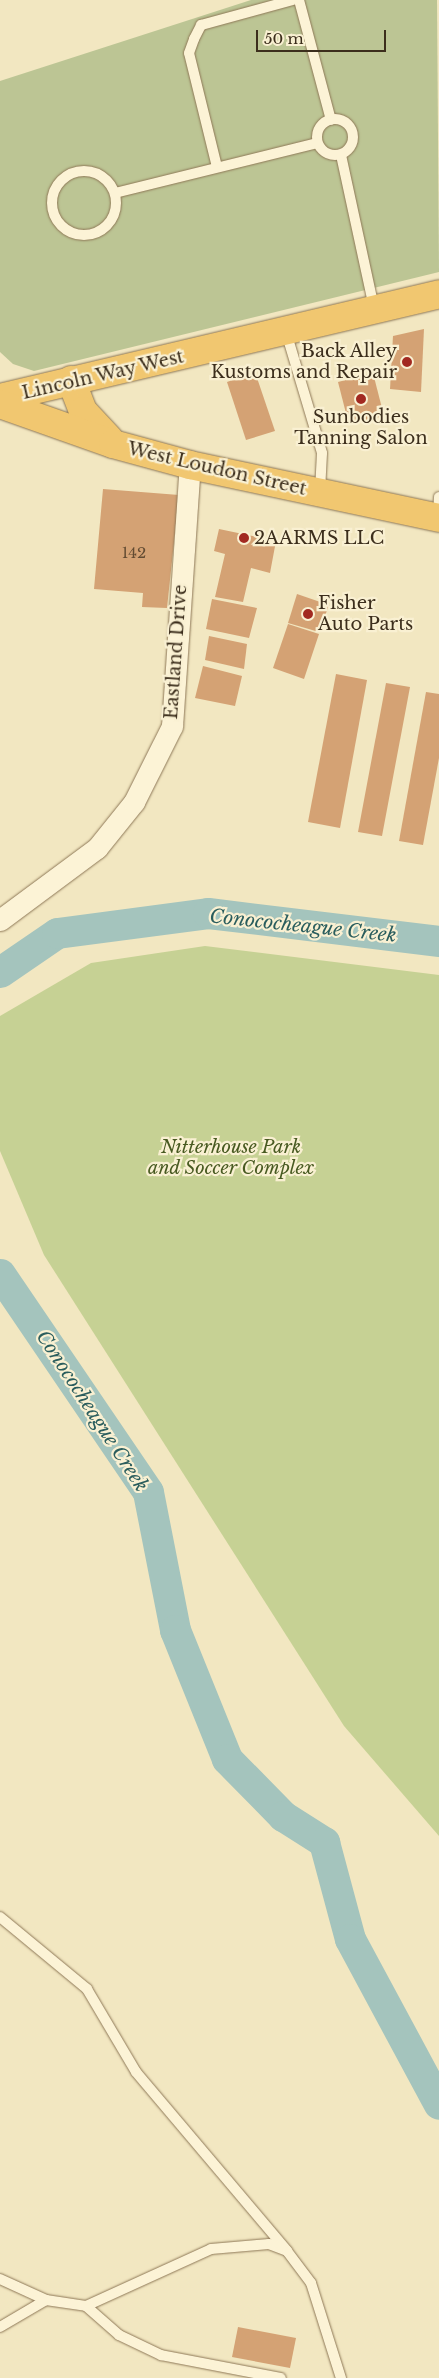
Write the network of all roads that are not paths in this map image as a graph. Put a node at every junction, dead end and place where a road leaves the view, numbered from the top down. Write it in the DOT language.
graph roads {
  1 [pos="293,0"];
  2 [pos="299,0"];
  3 [pos="331,120"];
  4 [pos="318,143"];
  5 [pos="341,154"];
  6 [pos="218,167"];
  7 [pos="115,192"];
  8 [pos="439,294"];
  9 [pos="375,311"];
  10 [pos="286,332"];
  11 [pos="71,380"];
  12 [pos="0,398"];
  13 [pos="0,404"];
  14 [pos="113,444"];
  15 [pos="190,464"];
  16 [pos="320,494"];
  17 [pos="439,511"];
  18 [pos="0,920"];
  19 [pos="0,1917"];
  20 [pos="287,2251"];
  21 [pos="0,2280"];
  22 [pos="46,2300"];
  23 [pos="86,2306"];
  24 [pos="0,2327"];
  25 [pos="281,2378"];
  26 [pos="341,2378"];
  1 -- 6 [label="lane"];
  2 -- 3 [label="lane"];
  3 -- 4 [label="lane"];
  3 -- 5 [label="lane"];
  4 -- 5 [label="lane"];
  4 -- 6 [label="lane"];
  5 -- 9 [label="lane"];
  6 -- 7 [label="lane"];
  7 -- 7 [label="lane"];
  8 -- 9 [label="highway, Lincoln Way West"];
  9 -- 10 [label="highway, Lincoln Way West"];
  10 -- 11 [label="highway, Lincoln Way West"];
  10 -- 16 [label="lane"];
  11 -- 12 [label="highway, Lincoln Way West"];
  11 -- 14 [label="highway"];
  13 -- 14 [label="highway, West Loudon Street"];
  14 -- 15 [label="highway, West Loudon Street"];
  15 -- 16 [label="highway, West Loudon Street"];
  15 -- 18 [label="street, Eastland Drive"];
  16 -- 17 [label="highway, West Loudon Street"];
  19 -- 20 [label="lane"];
  20 -- 23 [label="lane"];
  20 -- 26 [label="lane"];
  21 -- 22 [label="lane"];
  22 -- 23 [label="lane"];
  22 -- 24 [label="lane"];
  23 -- 25 [label="lane"];
}
